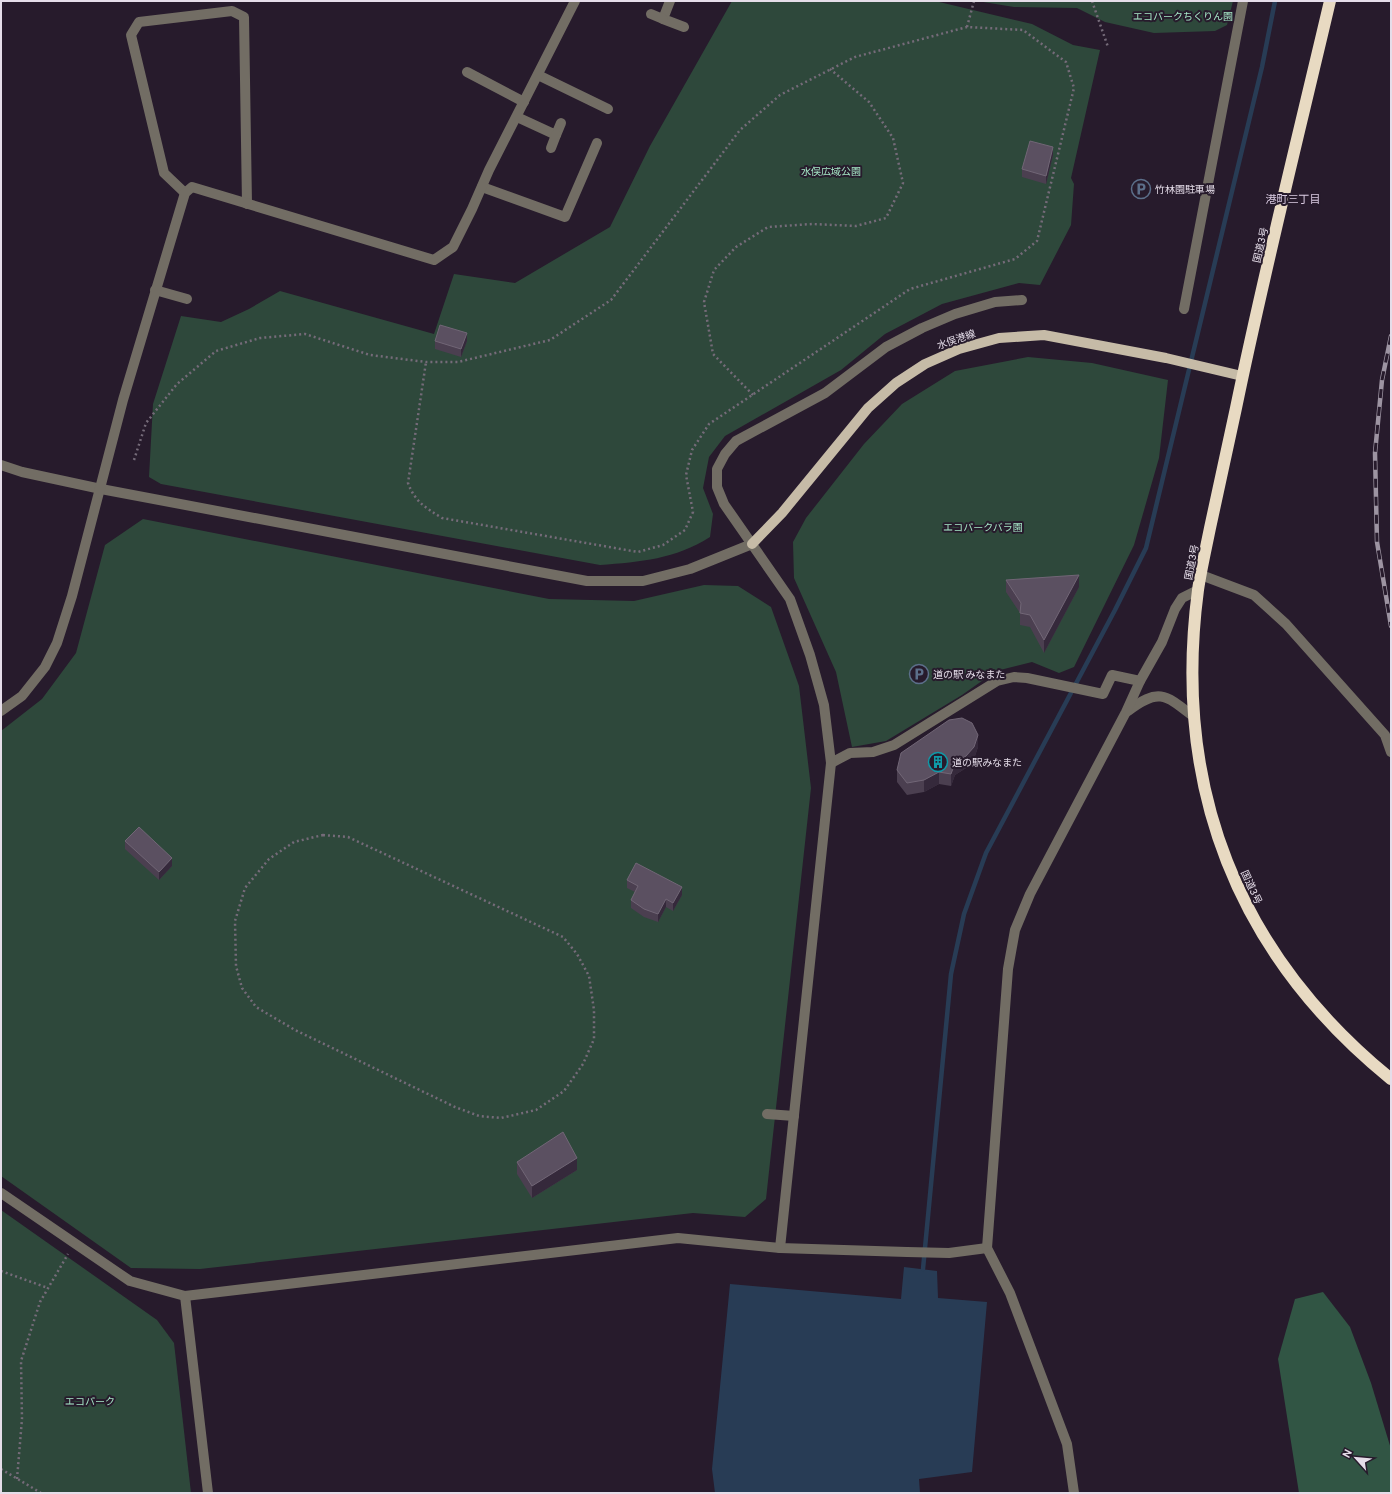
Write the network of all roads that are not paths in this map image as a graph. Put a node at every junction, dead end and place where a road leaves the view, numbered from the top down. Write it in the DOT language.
graph roads {
  1 [pos="575,1"];
  2 [pos="670,1"];
  3 [pos="1243,1"];
  4 [pos="1330,1"];
  5 [pos="651,14"];
  6 [pos="663,19"];
  7 [pos="684,27"];
  8 [pos="467,72"];
  9 [pos="538,75"];
  10 [pos="524,102"];
  11 [pos="608,110"];
  12 [pos="517,116"];
  13 [pos="561,123"];
  14 [pos="556,135"];
  15 [pos="598,143"];
  16 [pos="551,148"];
  17 [pos="482,187"];
  18 [pos="189,190"];
  19 [pos="247,204"];
  20 [pos="155,290"];
  21 [pos="187,298"];
  22 [pos="1022,300"];
  23 [pos="1184,309"];
  24 [pos="1242,376"];
  25 [pos="1,465"];
  26 [pos="101,490"];
  27 [pos="752,544"];
  28 [pos="1201,575"];
  29 [pos="1198,590"];
  30 [pos="1140,681"];
  31 [pos="1,711"];
  32 [pos="1126,712"];
  33 [pos="1194,717"];
  34 [pos="1391,752"];
  35 [pos="831,763"];
  36 [pos="1391,1079"];
  37 [pos="767,1114"];
  38 [pos="794,1116"];
  39 [pos="1,1193"];
  40 [pos="780,1248"];
  41 [pos="987,1248"];
  42 [pos="185,1296"];
  43 [pos="208,1493"];
  44 [pos="1074,1493"];
  1 -- 9 [label="street"];
  2 -- 6 [label="street"];
  3 -- 23 [label="street"];
  4 -- 24 [label="highway, 国道3号"];
  5 -- 6 [label="street"];
  6 -- 7 [label="street"];
  8 -- 10 [label="street"];
  9 -- 10 [label="street"];
  9 -- 11 [label="street"];
  10 -- 12 [label="street"];
  12 -- 14 [label="street"];
  12 -- 17 [label="street"];
  13 -- 14 [label="street"];
  14 -- 16 [label="street"];
  15 -- 17 [label="street"];
  17 -- 19 [label="street"];
  18 -- 19 [label="street"];
  18 -- 19 [label="street"];
  18 -- 20 [label="street"];
  20 -- 21 [label="street"];
  20 -- 26 [label="street"];
  22 -- 27 [label="street"];
  24 -- 27 [label="main road, 水俣港線"];
  24 -- 28 [label="highway, 国道3号"];
  25 -- 26 [label="street"];
  26 -- 27 [label="street"];
  26 -- 31 [label="street"];
  27 -- 35 [label="street"];
  28 -- 29 [label="highway, 国道3号"];
  28 -- 34 [label="street"];
  29 -- 30 [label="street"];
  29 -- 33 [label="highway, 国道3号"];
  30 -- 32 [label="street"];
  30 -- 35 [label="street"];
  32 -- 33 [label="street"];
  32 -- 41 [label="street"];
  33 -- 36 [label="highway, 国道3号"];
  35 -- 38 [label="street"];
  37 -- 38 [label="street"];
  38 -- 40 [label="street"];
  39 -- 42 [label="street"];
  40 -- 41 [label="street"];
  40 -- 42 [label="street"];
  41 -- 44 [label="street"];
  42 -- 43 [label="street"];
}
